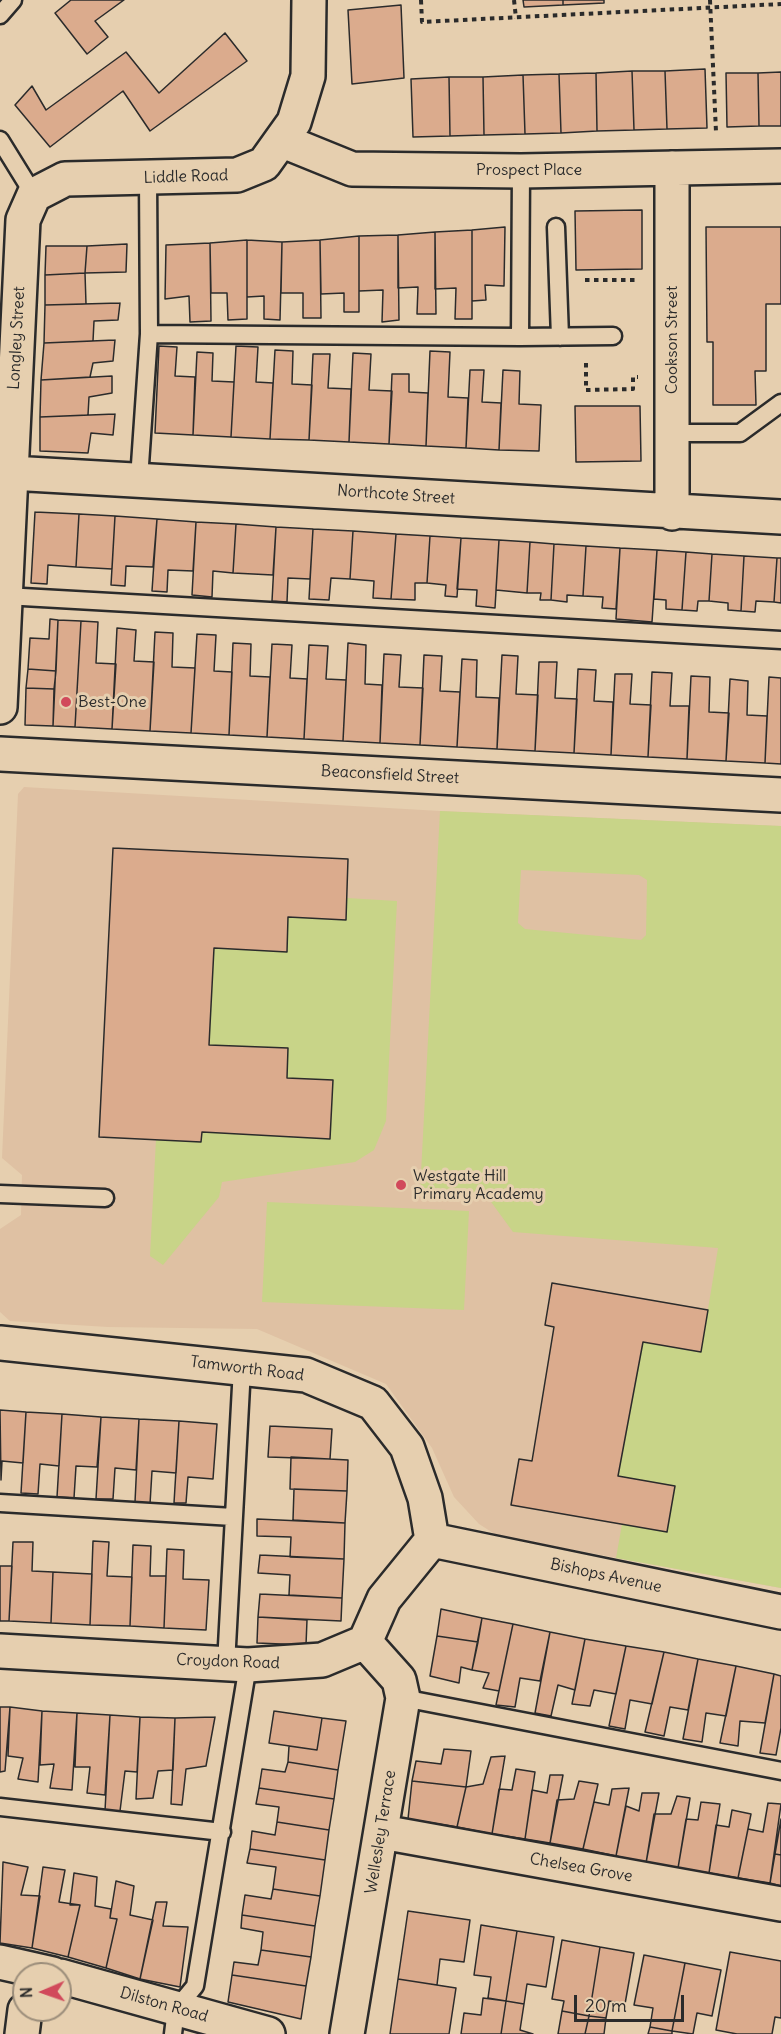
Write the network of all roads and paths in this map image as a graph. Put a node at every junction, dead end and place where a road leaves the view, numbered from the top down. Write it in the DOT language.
graph roads {
  1 [pos="13,0"];
  2 [pos="309,0"];
  3 [pos="421,0"];
  4 [pos="514,0"];
  5 [pos="710,0"];
  6 [pos="781,4"];
  7 [pos="710,9"];
  8 [pos="0,15"];
  9 [pos="516,18"];
  10 [pos="0,140"];
  11 [pos="283,141"];
  12 [pos="717,166"];
  13 [pos="781,166"];
  14 [pos="672,168"];
  15 [pos="521,171"];
  16 [pos="148,178"];
  17 [pos="29,208"];
  18 [pos="556,227"];
  19 [pos="575,281"];
  20 [pos="672,291"];
  21 [pos="149,334"];
  22 [pos="585,336"];
  23 [pos="613,336"];
  24 [pos="520,337"];
  25 [pos="560,337"];
  26 [pos="672,377"];
  27 [pos="781,403"];
  28 [pos="672,433"];
  29 [pos="11,472"];
  30 [pos="139,479"];
  31 [pos="672,513"];
  32 [pos="781,517"];
  33 [pos="5,596"];
  34 [pos="781,640"];
  35 [pos="0,707"];
  36 [pos="0,754"];
  37 [pos="781,795"];
  38 [pos="0,1194"];
  39 [pos="105,1198"];
  40 [pos="0,1343"];
  41 [pos="242,1368"];
  42 [pos="0,1503"];
  43 [pos="233,1517"];
  44 [pos="432,1540"];
  45 [pos="781,1612"];
  46 [pos="365,1642"];
  47 [pos="0,1651"];
  48 [pos="237,1665"];
  49 [pos="403,1698"];
  50 [pos="781,1771"];
  51 [pos="0,1807"];
  52 [pos="222,1832"];
  53 [pos="382,1832"];
  54 [pos="781,1904"];
  55 [pos="72,1984"];
  56 [pos="175,2021"];
  57 [pos="268,2034"];
  58 [pos="348,2034"];
  1 -- 8 [label="lane"];
  2 -- 11 [label="street, Liddle Road"];
  3 -- 9 [label="path"];
  4 -- 9 [label="path"];
  5 -- 7 [label="path"];
  6 -- 7 [label="path"];
  7 -- 9 [label="path"];
  7 -- 12 [label="path"];
  10 -- 17 [label="lane"];
  11 -- 15 [label="street, Prospect Place"];
  11 -- 16 [label="street, Liddle Road"];
  12 -- 13 [label="street, Prospect Place"];
  12 -- 14 [label="street, Prospect Place"];
  14 -- 15 [label="street, Prospect Place"];
  14 -- 20 [label="street, Cookson Street"];
  15 -- 24 [label="lane"];
  16 -- 17 [label="street, Liddle Road"];
  16 -- 21 [label="lane"];
  17 -- 29 [label="street, Longley Street"];
  18 -- 25 [label="lane"];
  19 -- 20 [label="path"];
  20 -- 26 [label="street, Cookson Street"];
  21 -- 24 [label="lane"];
  21 -- 30 [label="lane"];
  22 -- 23 [label="lane"];
  22 -- 25 [label="lane"];
  22 -- 26 [label="path"];
  24 -- 25 [label="lane"];
  26 -- 28 [label="street, Cookson Street"];
  27 -- 28 [label="lane"];
  28 -- 31 [label="street, Cookson Street"];
  29 -- 30 [label="street, Northcote Street"];
  29 -- 33 [label="street, Longley Street"];
  30 -- 31 [label="street, Northcote Street"];
  31 -- 32 [label="street, Northcote Street"];
  33 -- 34 [label="lane"];
  33 -- 35 [label="street, Longley Street"];
  36 -- 37 [label="street, Beaconsfield Street"];
  38 -- 39 [label="lane"];
  40 -- 41 [label="street, Tamworth Road"];
  41 -- 43 [label="lane"];
  41 -- 44 [label="street, Tamworth Road"];
  42 -- 43 [label="lane"];
  43 -- 48 [label="lane"];
  44 -- 45 [label="street, Bishops Avenue"];
  44 -- 46 [label="street"];
  46 -- 48 [label="street, Croydon Road"];
  46 -- 49 [label="street"];
  47 -- 48 [label="street, Croydon Road"];
  48 -- 52 [label="lane"];
  49 -- 50 [label="lane"];
  49 -- 53 [label="street, Wellesley Terrace"];
  51 -- 52 [label="lane"];
  52 -- 56 [label="lane"];
  53 -- 54 [label="street, Chelsea Grove"];
  53 -- 58 [label="street, Wellesley Terrace"];
  55 -- 56 [label="street, Dilston Road"];
  56 -- 57 [label="street, Dilston Road"];
}
